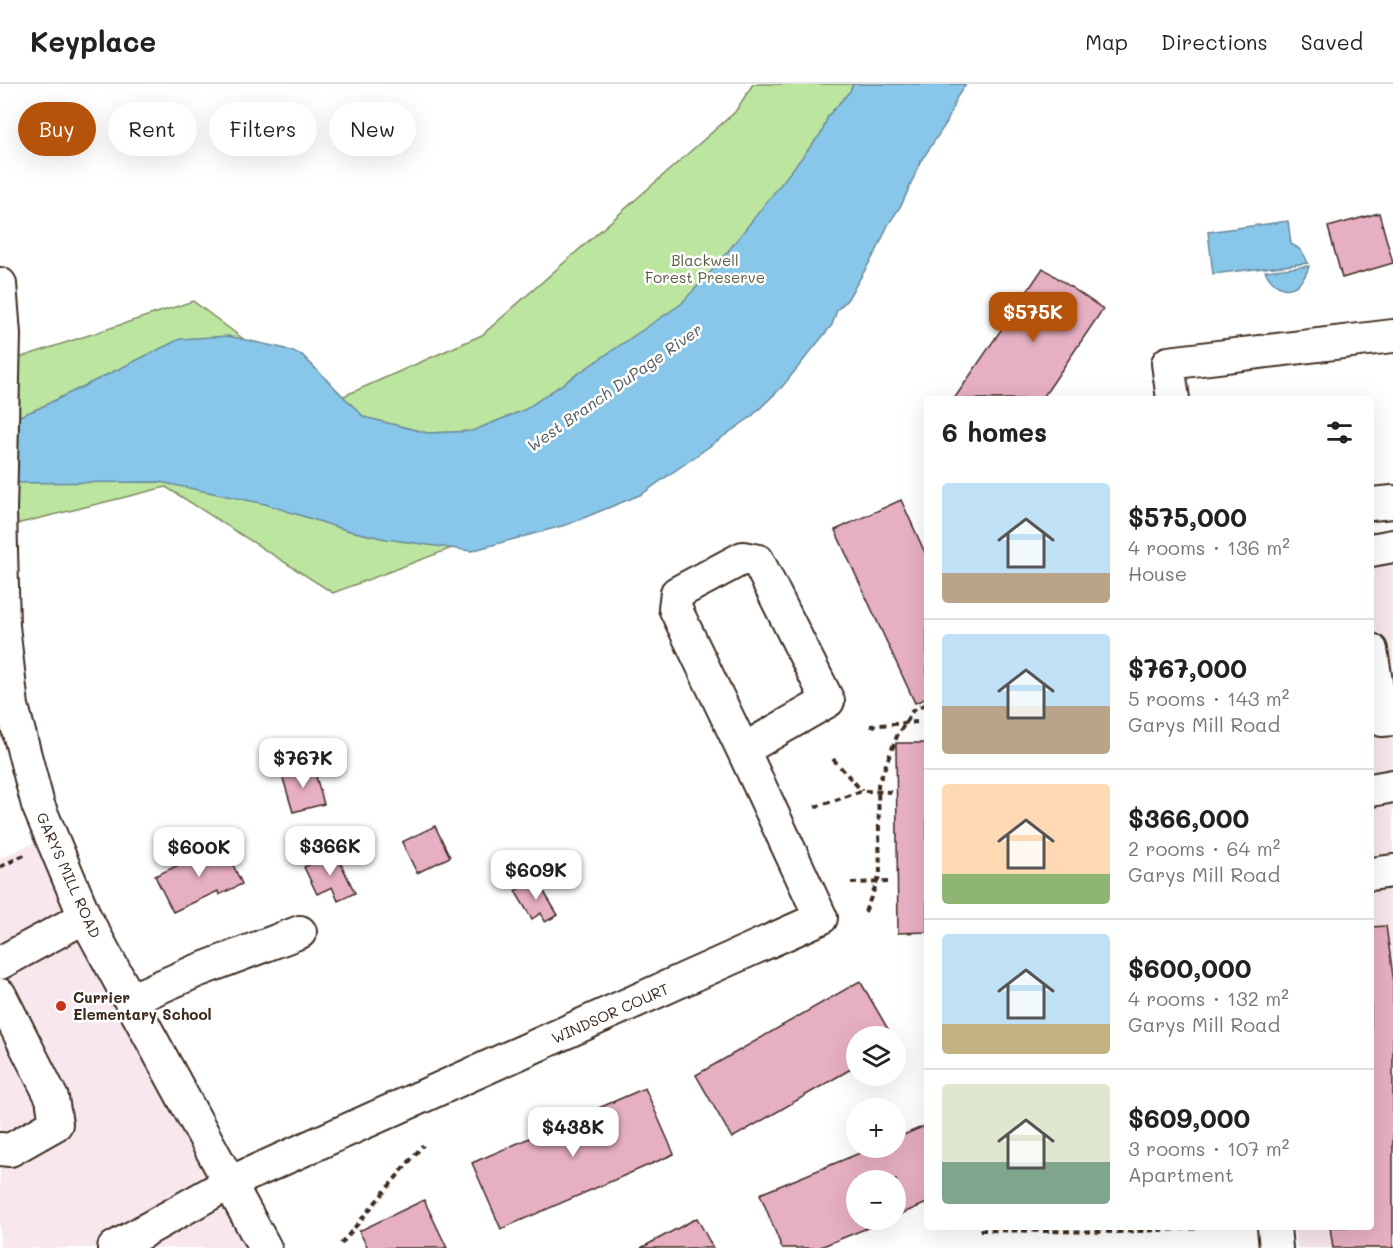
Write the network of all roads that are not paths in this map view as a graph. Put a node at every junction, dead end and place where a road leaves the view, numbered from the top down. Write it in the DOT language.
graph roads {
  1 [pos="0,284"];
  2 [pos="1393,336"];
  3 [pos="1173,396"];
  4 [pos="1393,501"];
  5 [pos="1374,504"];
  6 [pos="0,511"];
  7 [pos="1393,546"];
  8 [pos="1374,549"];
  9 [pos="1374,669"];
  10 [pos="1393,719"];
  11 [pos="743,750"];
  12 [pos="1393,786"];
  13 [pos="1374,789"];
  14 [pos="1393,871"];
  15 [pos="1374,874"];
  16 [pos="85,918"];
  17 [pos="300,932"];
  18 [pos="0,963"];
  19 [pos="0,995"];
  20 [pos="130,1000"];
  21 [pos="0,1149"];
  22 [pos="229,1183"];
  23 [pos="1274,1230"];
  24 [pos="124,1246"];
  25 [pos="265,1248"];
  26 [pos="1276,1248"];
  1 -- 6 [label="street, GARYS MILL ROAD"];
  2 -- 3 [label="street"];
  4 -- 5 [label="street"];
  6 -- 16 [label="street, GARYS MILL ROAD"];
  7 -- 8 [label="street"];
  9 -- 10 [label="street"];
  11 -- 11 [label="street, WINDSOR COURT"];
  11 -- 22 [label="street, WINDSOR COURT"];
  12 -- 13 [label="street"];
  14 -- 15 [label="street"];
  16 -- 18 [label="street"];
  16 -- 20 [label="street, GARYS MILL ROAD"];
  17 -- 20 [label="street"];
  19 -- 21 [label="street"];
  20 -- 22 [label="street, GARYS MILL ROAD"];
  22 -- 24 [label="street"];
  22 -- 25 [label="street, GARYS MILL ROAD"];
  23 -- 26 [label="street"];
}
